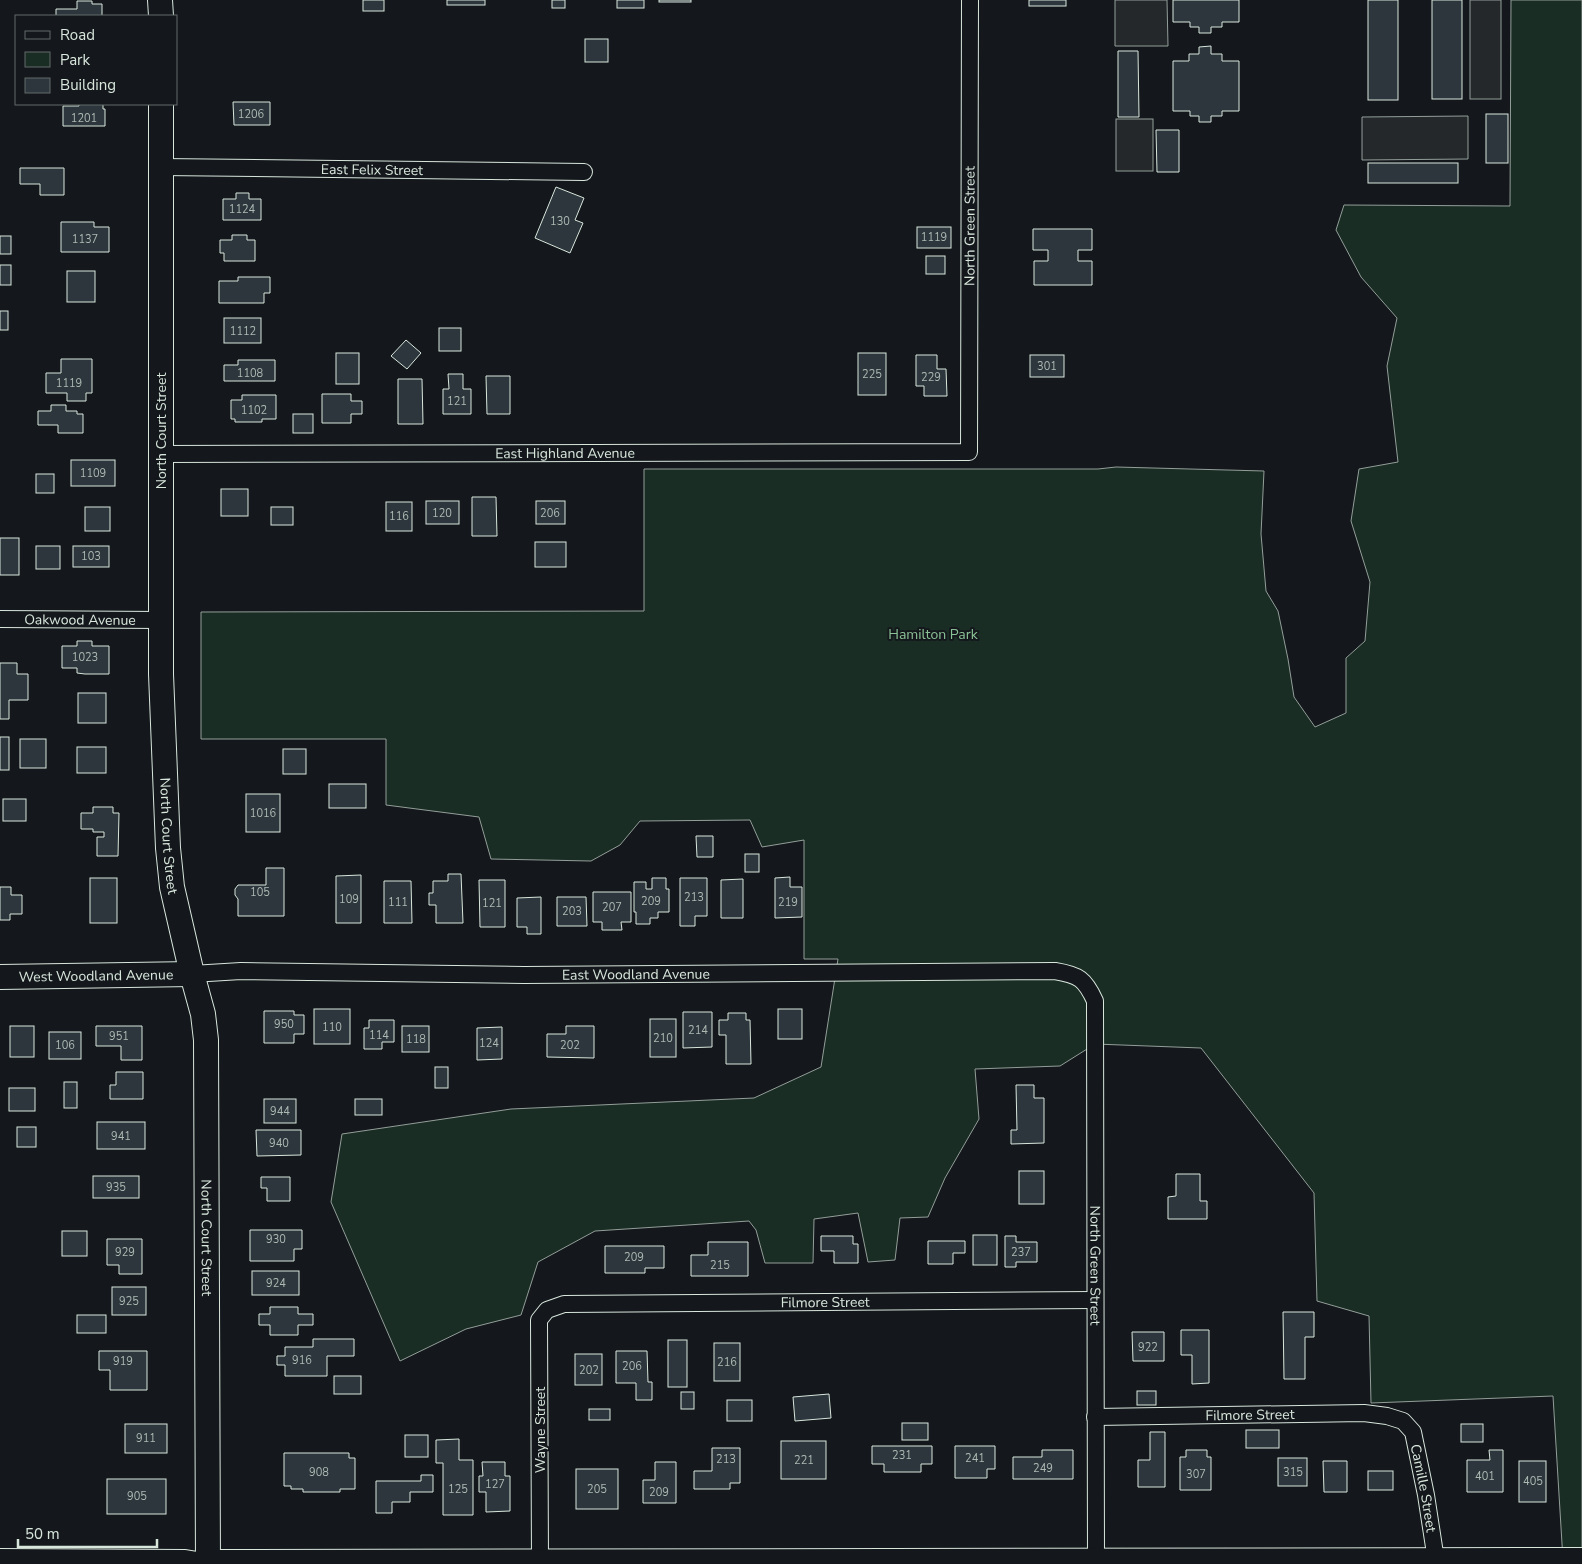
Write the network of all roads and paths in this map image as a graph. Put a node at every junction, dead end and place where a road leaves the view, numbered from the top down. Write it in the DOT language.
graph roads {
  1 [pos="160,0"];
  2 [pos="970,0"];
  3 [pos="160,15"];
  4 [pos="161,105"];
  5 [pos="161,167"];
  6 [pos="584,172"];
  7 [pos="968,452"];
  8 [pos="161,454"];
  9 [pos="0,619"];
  10 [pos="161,620"];
  11 [pos="192,974"];
  12 [pos="0,977"];
  13 [pos="1078,978"];
  14 [pos="1095,1300"];
  15 [pos="556,1307"];
  16 [pos="1095,1417"];
  17 [pos="1404,1421"];
  18 [pos="0,1557"];
  19 [pos="1436,1560"];
  20 [pos="1582,1560"];
  21 [pos="1096,1561"];
  22 [pos="540,1562"];
  23 [pos="208,1563"];
  1 -- 3 [label="main road"];
  2 -- 7 [label="street, North Green Street"];
  4 -- 5 [label="main road, North Court Street"];
  5 -- 6 [label="street, East Felix Street"];
  5 -- 8 [label="main road, North Court Street"];
  7 -- 8 [label="street, East Highland Avenue"];
  8 -- 10 [label="main road, North Court Street"];
  9 -- 10 [label="street, Oakwood Avenue"];
  10 -- 11 [label="main road, North Court Street"];
  11 -- 12 [label="main road, West Woodland Avenue"];
  11 -- 13 [label="street, East Woodland Avenue"];
  11 -- 23 [label="main road, North Court Street"];
  13 -- 14 [label="street, North Green Street"];
  14 -- 15 [label="street, Filmore Street"];
  14 -- 16 [label="street, North Green Street"];
  15 -- 22 [label="street, Wayne Street"];
  16 -- 17 [label="street, Filmore Street"];
  16 -- 21 [label="street, North Green Street"];
  17 -- 19 [label="street, Camille Street"];
  18 -- 23 [label="street"];
  19 -- 20 [label="main road"];
  19 -- 21 [label="main road"];
  21 -- 22 [label="main road"];
  22 -- 23 [label="main road"];
}
